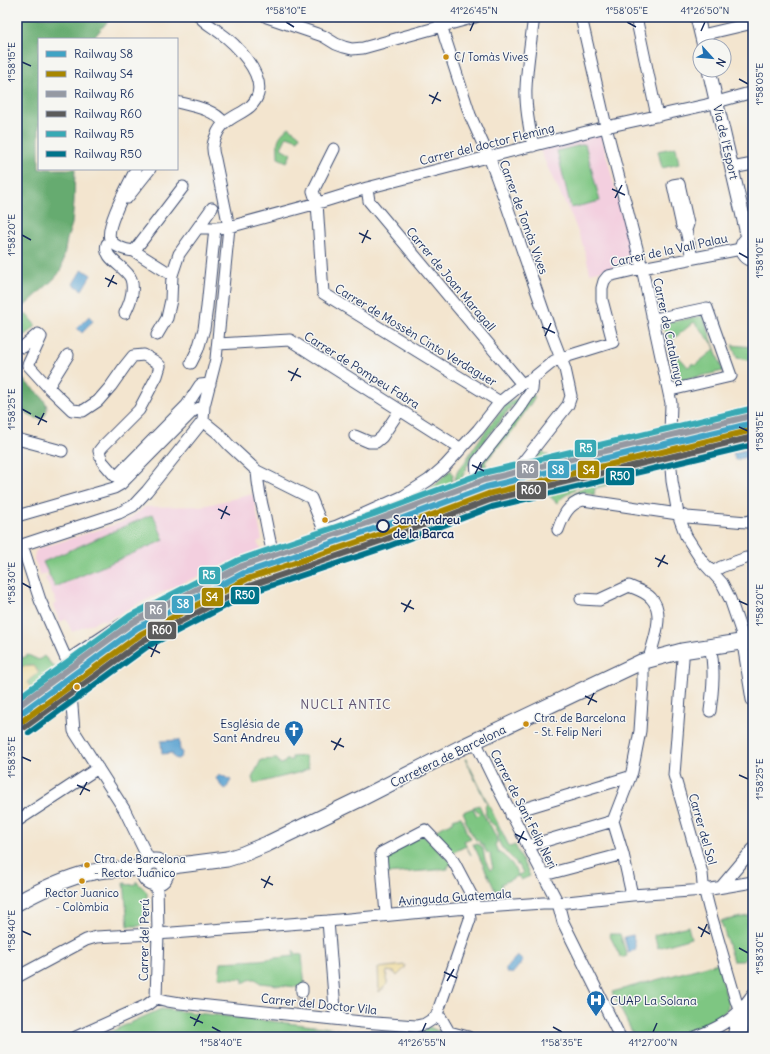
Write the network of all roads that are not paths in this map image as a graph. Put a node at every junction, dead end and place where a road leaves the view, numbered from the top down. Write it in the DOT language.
graph roads {
  1 [pos="200,17"];
  2 [pos="267,17"];
  3 [pos="475,17"];
  4 [pos="534,17"];
  5 [pos="581,17"];
  6 [pos="636,17"];
  7 [pos="697,17"];
  8 [pos="441,21"];
  9 [pos="753,22"];
  10 [pos="702,38"];
  11 [pos="709,38"];
  12 [pos="711,78"];
  13 [pos="753,92"];
  14 [pos="717,101"];
  15 [pos="178,102"];
  16 [pos="657,116"];
  17 [pos="224,123"];
  18 [pos="606,127"];
  19 [pos="533,146"];
  20 [pos="334,149"];
  21 [pos="488,156"];
  22 [pos="753,164"];
  23 [pos="732,168"];
  24 [pos="136,170"];
  25 [pos="149,170"];
  26 [pos="182,187"];
  27 [pos="367,188"];
  28 [pos="122,198"];
  29 [pos="317,203"];
  30 [pos="212,208"];
  31 [pos="229,227"];
  32 [pos="198,228"];
  33 [pos="215,228"];
  34 [pos="686,230"];
  35 [pos="747,241"];
  36 [pos="113,243"];
  37 [pos="134,252"];
  38 [pos="692,258"];
  39 [pos="753,260"];
  40 [pos="642,268"];
  41 [pos="172,275"];
  42 [pos="125,313"];
  43 [pos="652,317"];
  44 [pos="157,335"];
  45 [pos="218,344"];
  46 [pos="23,348"];
  47 [pos="68,355"];
  48 [pos="561,359"];
  49 [pos="191,363"];
  50 [pos="533,378"];
  51 [pos="210,384"];
  52 [pos="522,384"];
  53 [pos="48,387"];
  54 [pos="668,390"];
  55 [pos="500,402"];
  56 [pos="204,406"];
  57 [pos="400,410"];
  58 [pos="203,421"];
  59 [pos="753,428"];
  60 [pos="355,436"];
  61 [pos="17,439"];
  62 [pos="670,448"];
  63 [pos="461,449"];
  64 [pos="62,451"];
  65 [pos="260,476"];
  66 [pos="678,514"];
  67 [pos="17,516"];
  68 [pos="750,521"];
  69 [pos="324,530"];
  70 [pos="558,530"];
  71 [pos="328,542"];
  72 [pos="18,547"];
  73 [pos="274,556"];
  74 [pos="746,558"];
  75 [pos="713,572"];
  76 [pos="281,574"];
  77 [pos="581,599"];
  78 [pos="747,640"];
  79 [pos="94,642"];
  80 [pos="710,646"];
  81 [pos="682,651"];
  82 [pos="106,659"];
  83 [pos="67,660"];
  84 [pos="645,661"];
  85 [pos="71,684"];
  86 [pos="752,700"];
  87 [pos="710,711"];
  88 [pos="475,741"];
  89 [pos="98,768"];
  90 [pos="630,777"];
  91 [pos="511,815"];
  92 [pos="17,821"];
  93 [pos="613,821"];
  94 [pos="528,846"];
  95 [pos="753,849"];
  96 [pos="623,854"];
  97 [pos="147,865"];
  98 [pos="166,868"];
  99 [pos="544,875"];
  100 [pos="157,882"];
  101 [pos="753,882"];
  102 [pos="721,887"];
  103 [pos="550,888"];
  104 [pos="705,890"];
  105 [pos="632,895"];
  106 [pos="17,903"];
  107 [pos="545,903"];
  108 [pos="558,903"];
  109 [pos="468,908"];
  110 [pos="386,915"];
  111 [pos="328,921"];
  112 [pos="158,934"];
  113 [pos="17,977"];
  114 [pos="753,994"];
  115 [pos="156,998"];
  116 [pos="741,1010"];
  117 [pos="436,1017"];
  118 [pos="342,1020"];
  119 [pos="76,1037"];
  120 [pos="468,1037"];
  121 [pos="620,1037"];
  122 [pos="695,1037"];
  123 [pos="733,1037"];
  124 [pos="741,1037"];
  1 -- 17 [label="street"];
  2 -- 8 [label="street"];
  3 -- 8 [label="street"];
  4 -- 19 [label="street"];
  5 -- 18 [label="street, Carrer de Catalunya"];
  6 -- 16 [label="street"];
  7 -- 10 [label="street"];
  8 -- 21 [label="street, Carrer de Tomàs Vives"];
  9 -- 11 [label="street"];
  12 -- 14 [label="street, Via de l'Esport"];
  13 -- 14 [label="street, Carrer del doctor Fleming"];
  14 -- 16 [label="street, Carrer del doctor Fleming"];
  14 -- 23 [label="street, Via de l'Esport"];
  15 -- 17 [label="street"];
  16 -- 18 [label="street, Carrer del doctor Fleming"];
  17 -- 31 [label="street"];
  18 -- 19 [label="street, Carrer del doctor Fleming"];
  18 -- 40 [label="street, Carrer de Catalunya"];
  19 -- 21 [label="street, Carrer del doctor Fleming"];
  20 -- 29 [label="street, Carrer de Mossèn Cinto Verdaguer"];
  21 -- 27 [label="street, Carrer del doctor Fleming"];
  21 -- 48 [label="street, Carrer de Tomàs Vives"];
  22 -- 23 [label="street"];
  23 -- 35 [label="street, Via de l'Esport"];
  24 -- 28 [label="street"];
  25 -- 28 [label="street"];
  26 -- 37 [label="street"];
  27 -- 29 [label="street, Carrer del doctor Fleming"];
  27 -- 52 [label="street, Carrer de Joan Maragall"];
  28 -- 36 [label="street"];
  29 -- 31 [label="street, Carrer del doctor Fleming"];
  29 -- 55 [label="street, Carrer de Mossèn Cinto Verdaguer"];
  30 -- 32 [label="street"];
  31 -- 33 [label="street, Carrer del doctor Fleming"];
  31 -- 45 [label="street"];
  32 -- 33 [label="street, Carrer del doctor Fleming"];
  32 -- 41 [label="street"];
  33 -- 49 [label="street"];
  34 -- 38 [label="street"];
  35 -- 38 [label="street, Carrer de la Vall Palau"];
  35 -- 39 [label="street"];
  36 -- 37 [label="street"];
  36 -- 42 [label="street"];
  37 -- 41 [label="street"];
  38 -- 40 [label="street, Carrer de la Vall Palau"];
  40 -- 43 [label="street, Carrer de Catalunya"];
  40 -- 48 [label="street, Carrer de la Vall Palau"];
  41 -- 44 [label="street"];
  43 -- 54 [label="street, Carrer de Catalunya"];
  43 -- 54 [label="street"];
  45 -- 51 [label="street"];
  45 -- 57 [label="street, Carrer de Pompeu Fabra"];
  46 -- 53 [label="street"];
  47 -- 53 [label="street"];
  48 -- 50 [label="street"];
  48 -- 50 [label="street, Carrer de Tomàs Vives"];
  50 -- 52 [label="street"];
  51 -- 53 [label="street"];
  51 -- 56 [label="street"];
  52 -- 55 [label="street"];
  54 -- 62 [label="street, Carrer de Catalunya"];
  55 -- 63 [label="street"];
  56 -- 58 [label="street"];
  56 -- 67 [label="street"];
  57 -- 60 [label="street"];
  57 -- 63 [label="street, Carrer de Pompeu Fabra"];
  58 -- 65 [label="street"];
  58 -- 72 [label="street"];
  59 -- 62 [label="street"];
  61 -- 64 [label="street"];
  62 -- 66 [label="street, Carrer de Catalunya"];
  63 -- 69 [label="street"];
  65 -- 69 [label="street"];
  65 -- 73 [label="street"];
  66 -- 68 [label="street"];
  66 -- 70 [label="street"];
  66 -- 75 [label="street, Carrer de Catalunya"];
  69 -- 71 [label="street"];
  71 -- 73 [label="street"];
  71 -- 76 [label="street"];
  72 -- 83 [label="street"];
  73 -- 76 [label="street"];
  73 -- 79 [label="street"];
  74 -- 75 [label="street"];
  75 -- 78 [label="street, Carrer de Catalunya"];
  76 -- 82 [label="street"];
  77 -- 84 [label="street"];
  78 -- 80 [label="main road, Carretera de Barcelona"];
  78 -- 86 [label="street, Carrer de Catalunya"];
  79 -- 82 [label="street"];
  79 -- 83 [label="street"];
  80 -- 81 [label="main road, Carretera de Barcelona"];
  80 -- 87 [label="street"];
  81 -- 84 [label="main road, Carretera de Barcelona"];
  81 -- 104 [label="street, Carrer del Sol"];
  82 -- 85 [label="street"];
  83 -- 85 [label="street"];
  84 -- 88 [label="main road, Carretera de Barcelona"];
  84 -- 90 [label="street"];
  85 -- 89 [label="street"];
  88 -- 91 [label="street, Carrer de Sant Felip Neri"];
  88 -- 98 [label="main road, Carretera de Barcelona"];
  89 -- 92 [label="street"];
  89 -- 97 [label="street"];
  90 -- 91 [label="street"];
  90 -- 93 [label="street"];
  91 -- 94 [label="street, Carrer de Sant Felip Neri"];
  93 -- 94 [label="street"];
  93 -- 96 [label="street"];
  94 -- 99 [label="street, Carrer de Sant Felip Neri"];
  95 -- 102 [label="street"];
  96 -- 99 [label="street"];
  96 -- 105 [label="street"];
  97 -- 98 [label="main road"];
  97 -- 100 [label="main road"];
  97 -- 106 [label="main road"];
  98 -- 100 [label="main road"];
  99 -- 103 [label="street, Carrer de Sant Felip Neri"];
  100 -- 112 [label="street, Carrer del Perú"];
  101 -- 102 [label="street, Avinguda Guatemala"];
  102 -- 104 [label="street, Avinguda Guatemala"];
  103 -- 107 [label="street, Carrer de Sant Felip Neri"];
  103 -- 108 [label="street, Carrer de Sant Felip Neri"];
  104 -- 105 [label="street, Avinguda Guatemala"];
  104 -- 116 [label="street, Carrer del Sol"];
  105 -- 108 [label="street, Avinguda Guatemala"];
  107 -- 108 [label="street, Avinguda Guatemala"];
  107 -- 109 [label="street, Avinguda Guatemala"];
  108 -- 121 [label="street, Carrer de Sant Felip Neri"];
  109 -- 110 [label="street, Avinguda Guatemala"];
  109 -- 110 [label="street"];
  109 -- 117 [label="street"];
  110 -- 111 [label="street, Avinguda Guatemala"];
  111 -- 112 [label="street, Avinguda Guatemala"];
  111 -- 118 [label="street"];
  112 -- 113 [label="street, Avinguda Guatemala"];
  112 -- 115 [label="street, Carrer del Perú"];
  114 -- 116 [label="street"];
  115 -- 118 [label="street, Carrer del Doctor Vila"];
  115 -- 119 [label="street"];
  116 -- 122 [label="street"];
  116 -- 123 [label="street"];
  116 -- 124 [label="street, Carrer del Sol"];
  117 -- 118 [label="street, Carrer del Doctor Vila"];
  117 -- 120 [label="street"];
}
